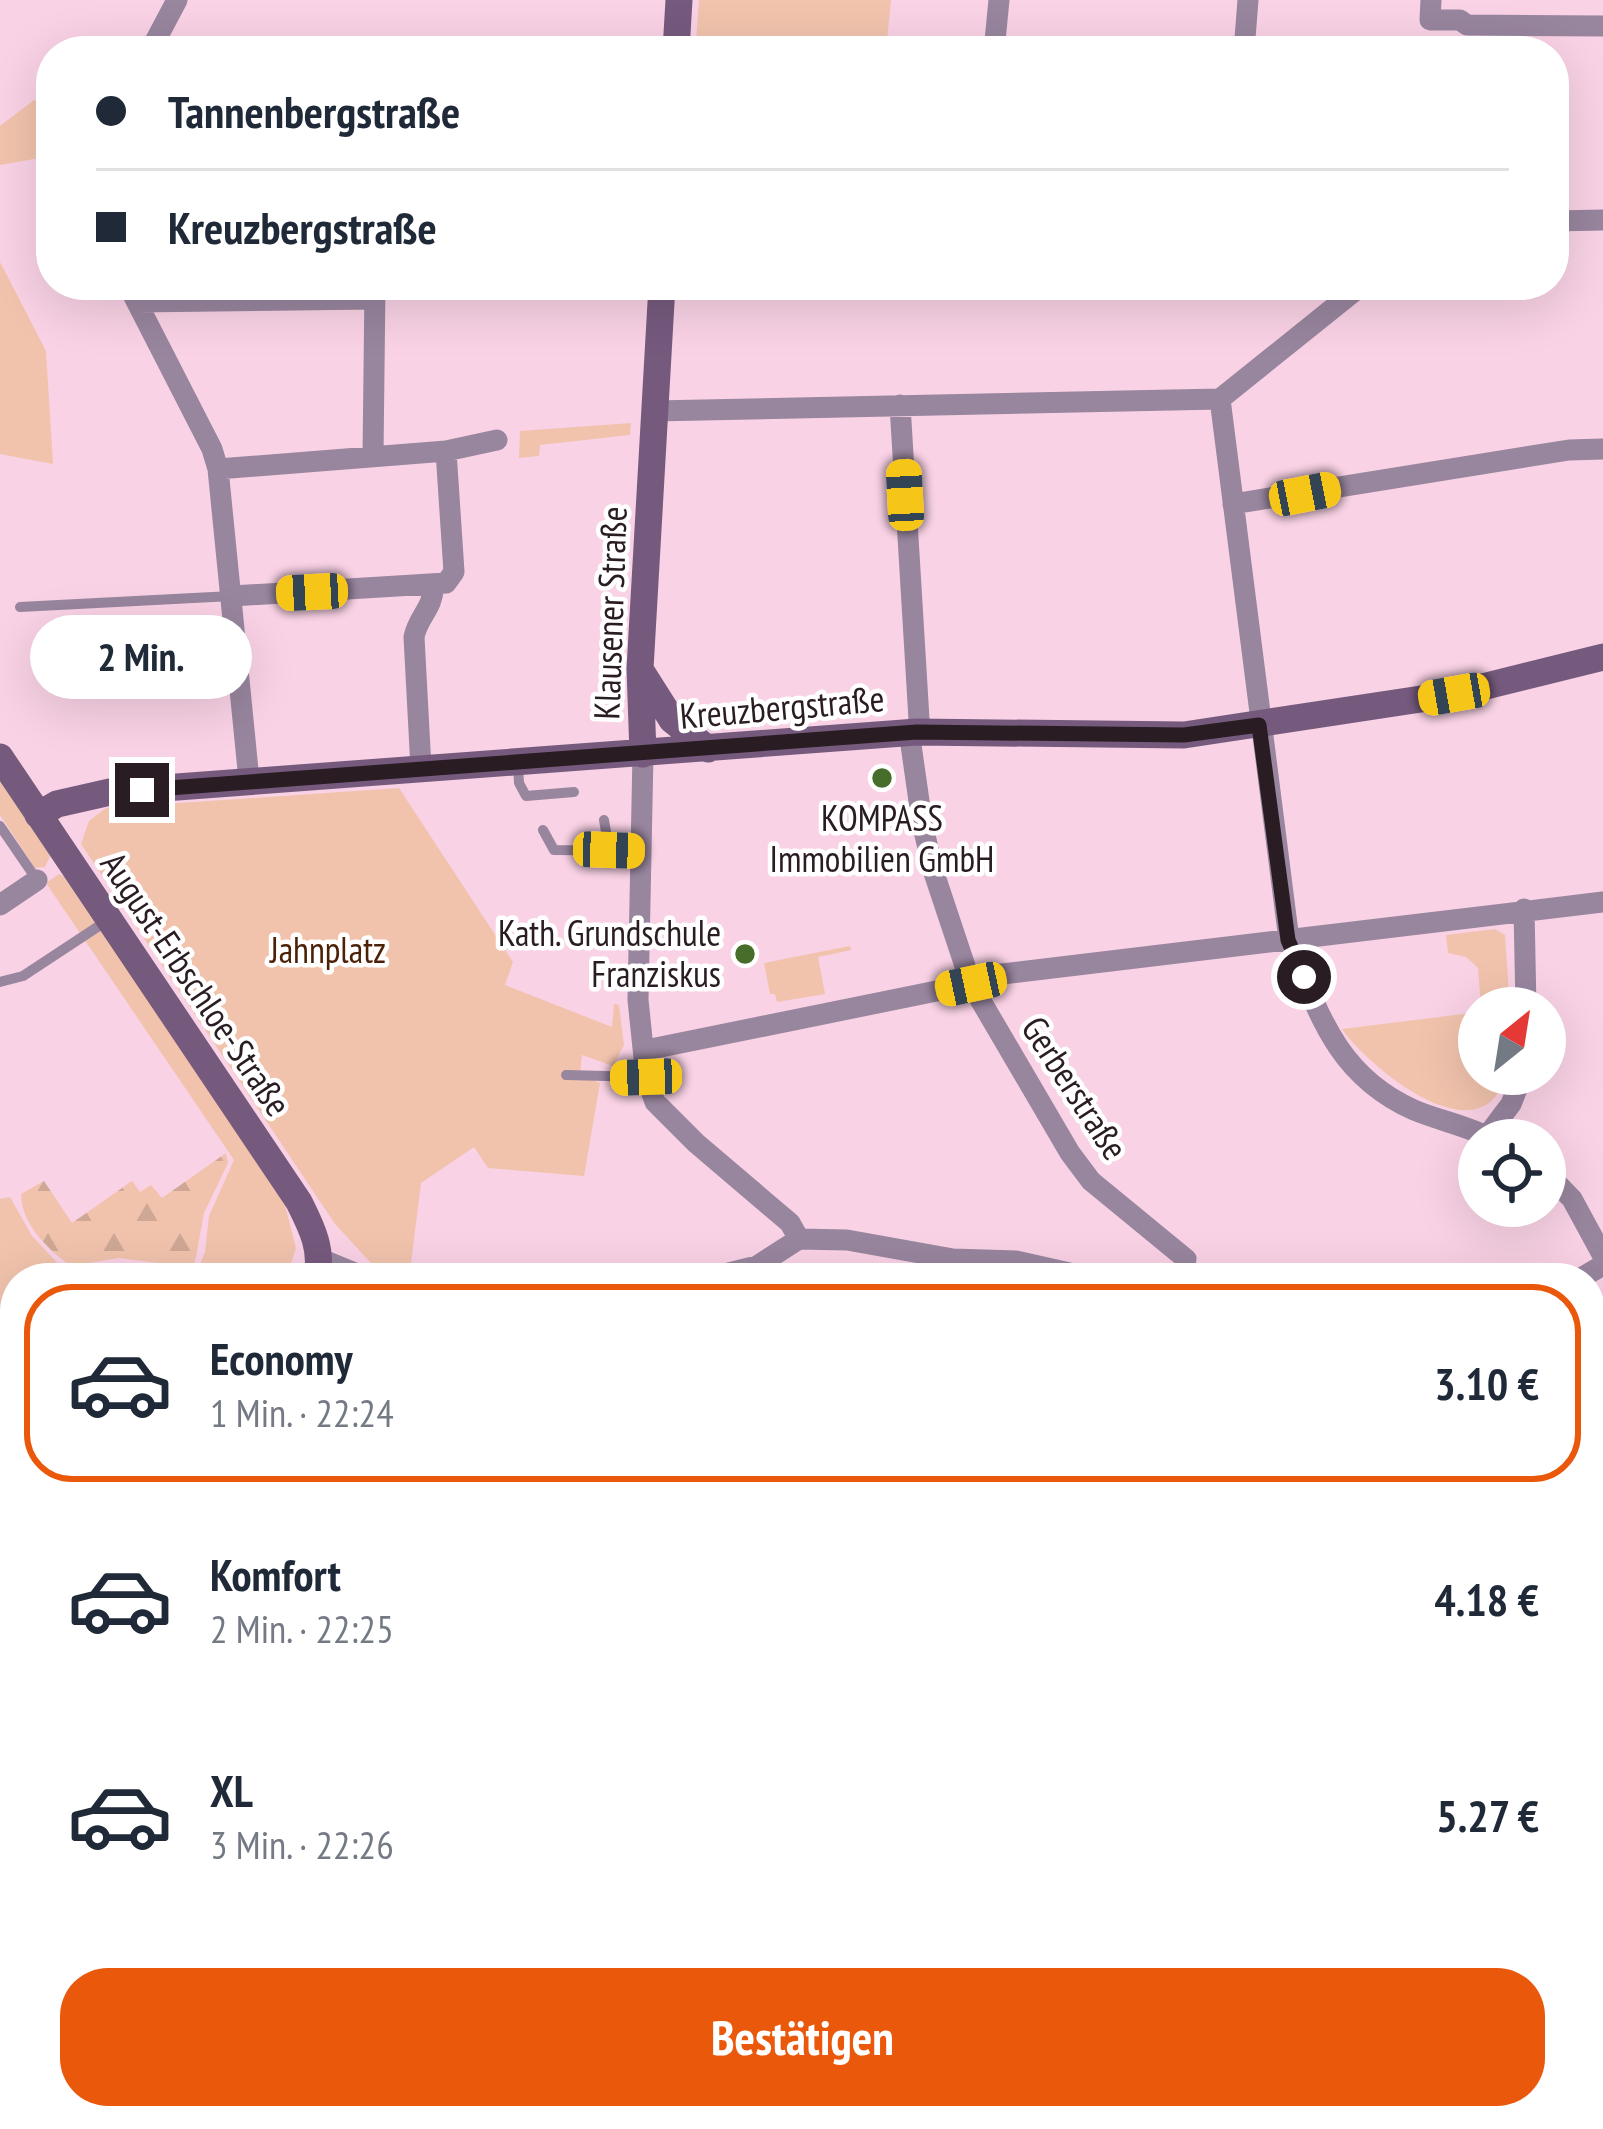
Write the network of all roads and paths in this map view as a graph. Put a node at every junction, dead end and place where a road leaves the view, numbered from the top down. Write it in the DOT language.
graph roads {
  1 [pos="178,0"];
  2 [pos="679,0"];
  3 [pos="999,0"];
  4 [pos="1248,0"];
  5 [pos="1431,10"];
  6 [pos="1603,26"];
  7 [pos="158,36"];
  8 [pos="677,36"];
  9 [pos="995,36"];
  10 [pos="1245,36"];
  11 [pos="1569,220"];
  12 [pos="1603,220"];
  13 [pos="136,300"];
  14 [pos="375,300"];
  15 [pos="661,300"];
  16 [pos="1343,300"];
  17 [pos="1220,399"];
  18 [pos="900,405"];
  19 [pos="654,411"];
  20 [pos="497,440"];
  21 [pos="1603,449"];
  22 [pos="446,451"];
  23 [pos="373,455"];
  24 [pos="218,469"];
  25 [pos="1233,504"];
  26 [pos="433,586"];
  27 [pos="232,596"];
  28 [pos="20,607"];
  29 [pos="1603,657"];
  30 [pos="640,669"];
  31 [pos="1259,725"];
  32 [pos="917,732"];
  33 [pos="708,749"];
  34 [pos="643,754"];
  35 [pos="0,757"];
  36 [pos="518,762"];
  37 [pos="422,768"];
  38 [pos="249,779"];
  39 [pos="574,792"];
  40 [pos="38,814"];
  41 [pos="604,820"];
  42 [pos="0,826"];
  43 [pos="543,830"];
  44 [pos="609,850"];
  45 [pos="641,850"];
  46 [pos="37,880"];
  47 [pos="1603,902"];
  48 [pos="0,904"];
  49 [pos="1524,909"];
  50 [pos="109,920"];
  51 [pos="1288,940"];
  52 [pos="0,982"];
  53 [pos="971,984"];
  54 [pos="1526,987"];
  55 [pos="646,1050"];
  56 [pos="566,1075"];
  57 [pos="646,1077"];
  58 [pos="1458,1126"];
  59 [pos="1566,1193"];
  60 [pos="799,1239"];
  61 [pos="1603,1260"];
  62 [pos="317,1263"];
  63 [pos="762,1263"];
  64 [pos="1021,1263"];
  65 [pos="1185,1263"];
  1 -- 7 [label="street"];
  2 -- 8 [label="main road"];
  3 -- 9 [label="street"];
  4 -- 10 [label="street"];
  5 -- 6 [label="street"];
  11 -- 12 [label="street"];
  13 -- 24 [label="street"];
  14 -- 23 [label="street"];
  15 -- 19 [label="main road, Klausener Straße"];
  16 -- 17 [label="street"];
  17 -- 18 [label="street"];
  17 -- 25 [label="street"];
  18 -- 19 [label="street"];
  18 -- 32 [label="street, Gerberstraße"];
  19 -- 30 [label="main road, Klausener Straße"];
  20 -- 22 [label="street"];
  21 -- 25 [label="street"];
  22 -- 23 [label="street"];
  22 -- 26 [label="street"];
  23 -- 24 [label="street"];
  24 -- 27 [label="street"];
  25 -- 31 [label="street"];
  26 -- 27 [label="street"];
  26 -- 37 [label="street"];
  27 -- 28 [label="lane"];
  27 -- 38 [label="street"];
  29 -- 31 [label="main road, Kreuzbergstraße"];
  30 -- 33 [label="main road"];
  30 -- 34 [label="main road, Klausener Straße"];
  31 -- 32 [label="main road, Kreuzbergstraße"];
  31 -- 51 [label="street"];
  32 -- 33 [label="main road, Kreuzbergstraße"];
  32 -- 53 [label="street, Gerberstraße"];
  33 -- 34 [label="main road, Kreuzbergstraße"];
  34 -- 36 [label="main road, Kreuzbergstraße"];
  34 -- 45 [label="street, Klausener Straße"];
  35 -- 40 [label="main road, August-Erbschloe-Straße"];
  36 -- 37 [label="main road, Kreuzbergstraße"];
  36 -- 39 [label="lane"];
  37 -- 38 [label="main road, Kreuzbergstraße"];
  38 -- 40 [label="main road, Kreuzbergstraße"];
  40 -- 50 [label="main road, August-Erbschloe-Straße"];
  41 -- 44 [label="lane"];
  42 -- 46 [label="lane"];
  43 -- 44 [label="lane"];
  44 -- 45 [label="lane"];
  45 -- 55 [label="street, Klausener Straße"];
  46 -- 48 [label="street"];
  47 -- 49 [label="street"];
  49 -- 51 [label="street"];
  49 -- 54 [label="street"];
  50 -- 52 [label="lane"];
  50 -- 62 [label="main road, August-Erbschloe-Straße"];
  51 -- 53 [label="street"];
  51 -- 58 [label="street"];
  53 -- 55 [label="street"];
  53 -- 65 [label="street, Gerberstraße"];
  55 -- 57 [label="street, Klausener Straße"];
  56 -- 57 [label="lane"];
  57 -- 60 [label="street"];
  59 -- 61 [label="street"];
  60 -- 63 [label="street"];
  60 -- 64 [label="street"];
}
